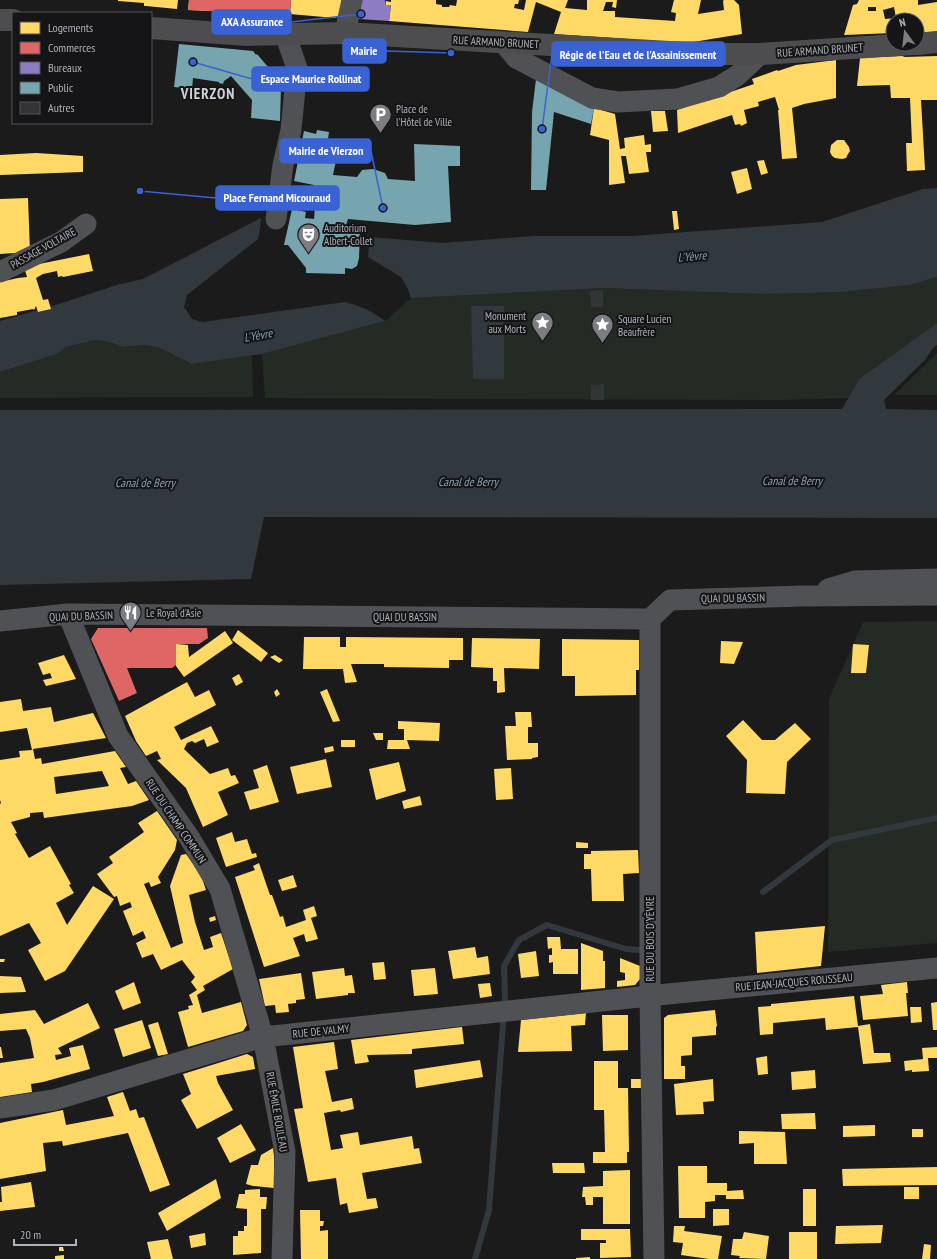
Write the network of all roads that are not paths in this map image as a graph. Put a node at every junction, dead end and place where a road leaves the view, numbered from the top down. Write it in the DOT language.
graph roads {
  1 [pos="352,0"];
  2 [pos="0,20"];
  3 [pos="12,20"];
  4 [pos="152,28"];
  5 [pos="345,33"];
  6 [pos="285,34"];
  7 [pos="504,42"];
  8 [pos="937,42"];
  9 [pos="925,43"];
  10 [pos="885,46"];
  11 [pos="760,54"];
  12 [pos="276,220"];
  13 [pos="86,224"];
  14 [pos="0,272"];
  15 [pos="937,579"];
  16 [pos="937,595"];
  17 [pos="802,596"];
  18 [pos="68,614"];
  19 [pos="650,618"];
  20 [pos="0,621"];
  21 [pos="937,968"];
  22 [pos="650,996"];
  23 [pos="263,1037"];
  24 [pos="0,1108"];
  25 [pos="282,1259"];
  26 [pos="654,1259"];
  1 -- 5 [label="street"];
  2 -- 3 [label="main road"];
  4 -- 6 [label="main road, RUE ARMAND BRUNET"];
  5 -- 6 [label="main road, RUE ARMAND BRUNET"];
  5 -- 7 [label="main road, RUE ARMAND BRUNET"];
  6 -- 12 [label="street"];
  7 -- 11 [label="main road, RUE ARMAND BRUNET"];
  7 -- 11 [label="street"];
  8 -- 9 [label="main road"];
  10 -- 11 [label="main road, RUE ARMAND BRUNET"];
  13 -- 14 [label="street, PASSAGE VOLTAIRE"];
  15 -- 17 [label="street, QUAI DU BASSIN"];
  16 -- 17 [label="street, QUAI DU BASSIN"];
  17 -- 19 [label="street, QUAI DU BASSIN"];
  18 -- 19 [label="street, QUAI DU BASSIN"];
  18 -- 20 [label="street, QUAI DU BASSIN"];
  18 -- 23 [label="street, RUE DU CHAMP COMMUN"];
  19 -- 22 [label="street, RUE DU BOIS D'YÈVRE"];
  21 -- 22 [label="street, RUE JEAN-JACQUES ROUSSEAU"];
  22 -- 23 [label="street, RUE DE VALMY"];
  22 -- 26 [label="street, RUE DU BOIS D'YÈVRE"];
  23 -- 24 [label="street, RUE DE VALMY"];
  23 -- 25 [label="street, RUE ÉMILE BOULEAU"];
}
